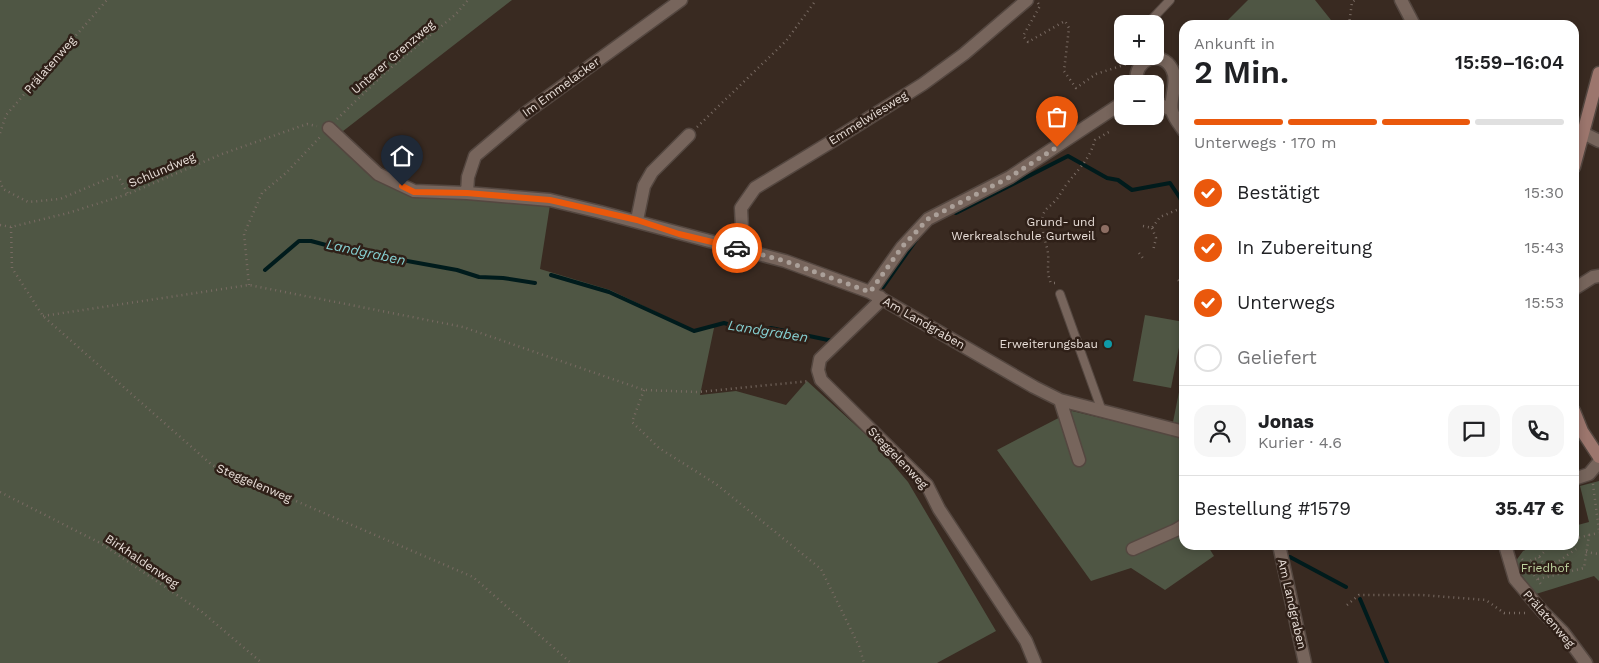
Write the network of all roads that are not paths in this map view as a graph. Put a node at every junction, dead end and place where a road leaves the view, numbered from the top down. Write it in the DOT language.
graph roads {
  1 [pos="681,0"];
  2 [pos="1027,0"];
  3 [pos="1170,0"];
  4 [pos="1401,0"];
  5 [pos="1156,15"];
  6 [pos="1411,20"];
  7 [pos="1164,61"];
  8 [pos="1599,73"];
  9 [pos="1164,106"];
  10 [pos="1114,108"];
  11 [pos="1172,110"];
  12 [pos="1179,122"];
  13 [pos="329,128"];
  14 [pos="1583,133"];
  15 [pos="689,135"];
  16 [pos="1599,141"];
  17 [pos="1579,148"];
  18 [pos="467,193"];
  19 [pos="637,220"];
  20 [pos="743,249"];
  21 [pos="1599,276"];
  22 [pos="1579,286"];
  23 [pos="1060,294"];
  24 [pos="875,295"];
  25 [pos="1060,400"];
  26 [pos="1102,411"];
  27 [pos="1579,424"];
  28 [pos="1179,431"];
  29 [pos="1599,457"];
  30 [pos="1079,460"];
  31 [pos="1599,462"];
  32 [pos="1579,477"];
  33 [pos="1179,528"];
  34 [pos="1133,549"];
  35 [pos="1280,550"];
  36 [pos="1506,550"];
  37 [pos="1035,663"];
  38 [pos="1305,663"];
  39 [pos="1586,663"];
  1 -- 18 [label="street, Im Emmelacker"];
  2 -- 20 [label="street, Emmelwiesweg"];
  3 -- 5 [label="lane"];
  4 -- 6 [label="street"];
  7 -- 11 [label="street"];
  8 -- 14 [label="main road"];
  9 -- 11 [label="street"];
  10 -- 24 [label="street"];
  11 -- 12 [label="street"];
  13 -- 18 [label="street, Am Landgraben"];
  14 -- 16 [label="street"];
  14 -- 17 [label="main road"];
  15 -- 19 [label="street"];
  18 -- 19 [label="street, Am Landgraben"];
  19 -- 20 [label="street, Am Landgraben"];
  20 -- 24 [label="street, Am Landgraben"];
  21 -- 22 [label="street"];
  23 -- 26 [label="lane"];
  24 -- 25 [label="street, Am Landgraben"];
  24 -- 37 [label="street, Steggelenweg"];
  25 -- 26 [label="street, Am Landgraben"];
  25 -- 30 [label="street"];
  26 -- 28 [label="street, Am Landgraben"];
  27 -- 29 [label="main road"];
  31 -- 32 [label="street"];
  33 -- 34 [label="street"];
  35 -- 38 [label="street, Am Landgraben"];
  36 -- 39 [label="street, Prälatenweg"];
}
